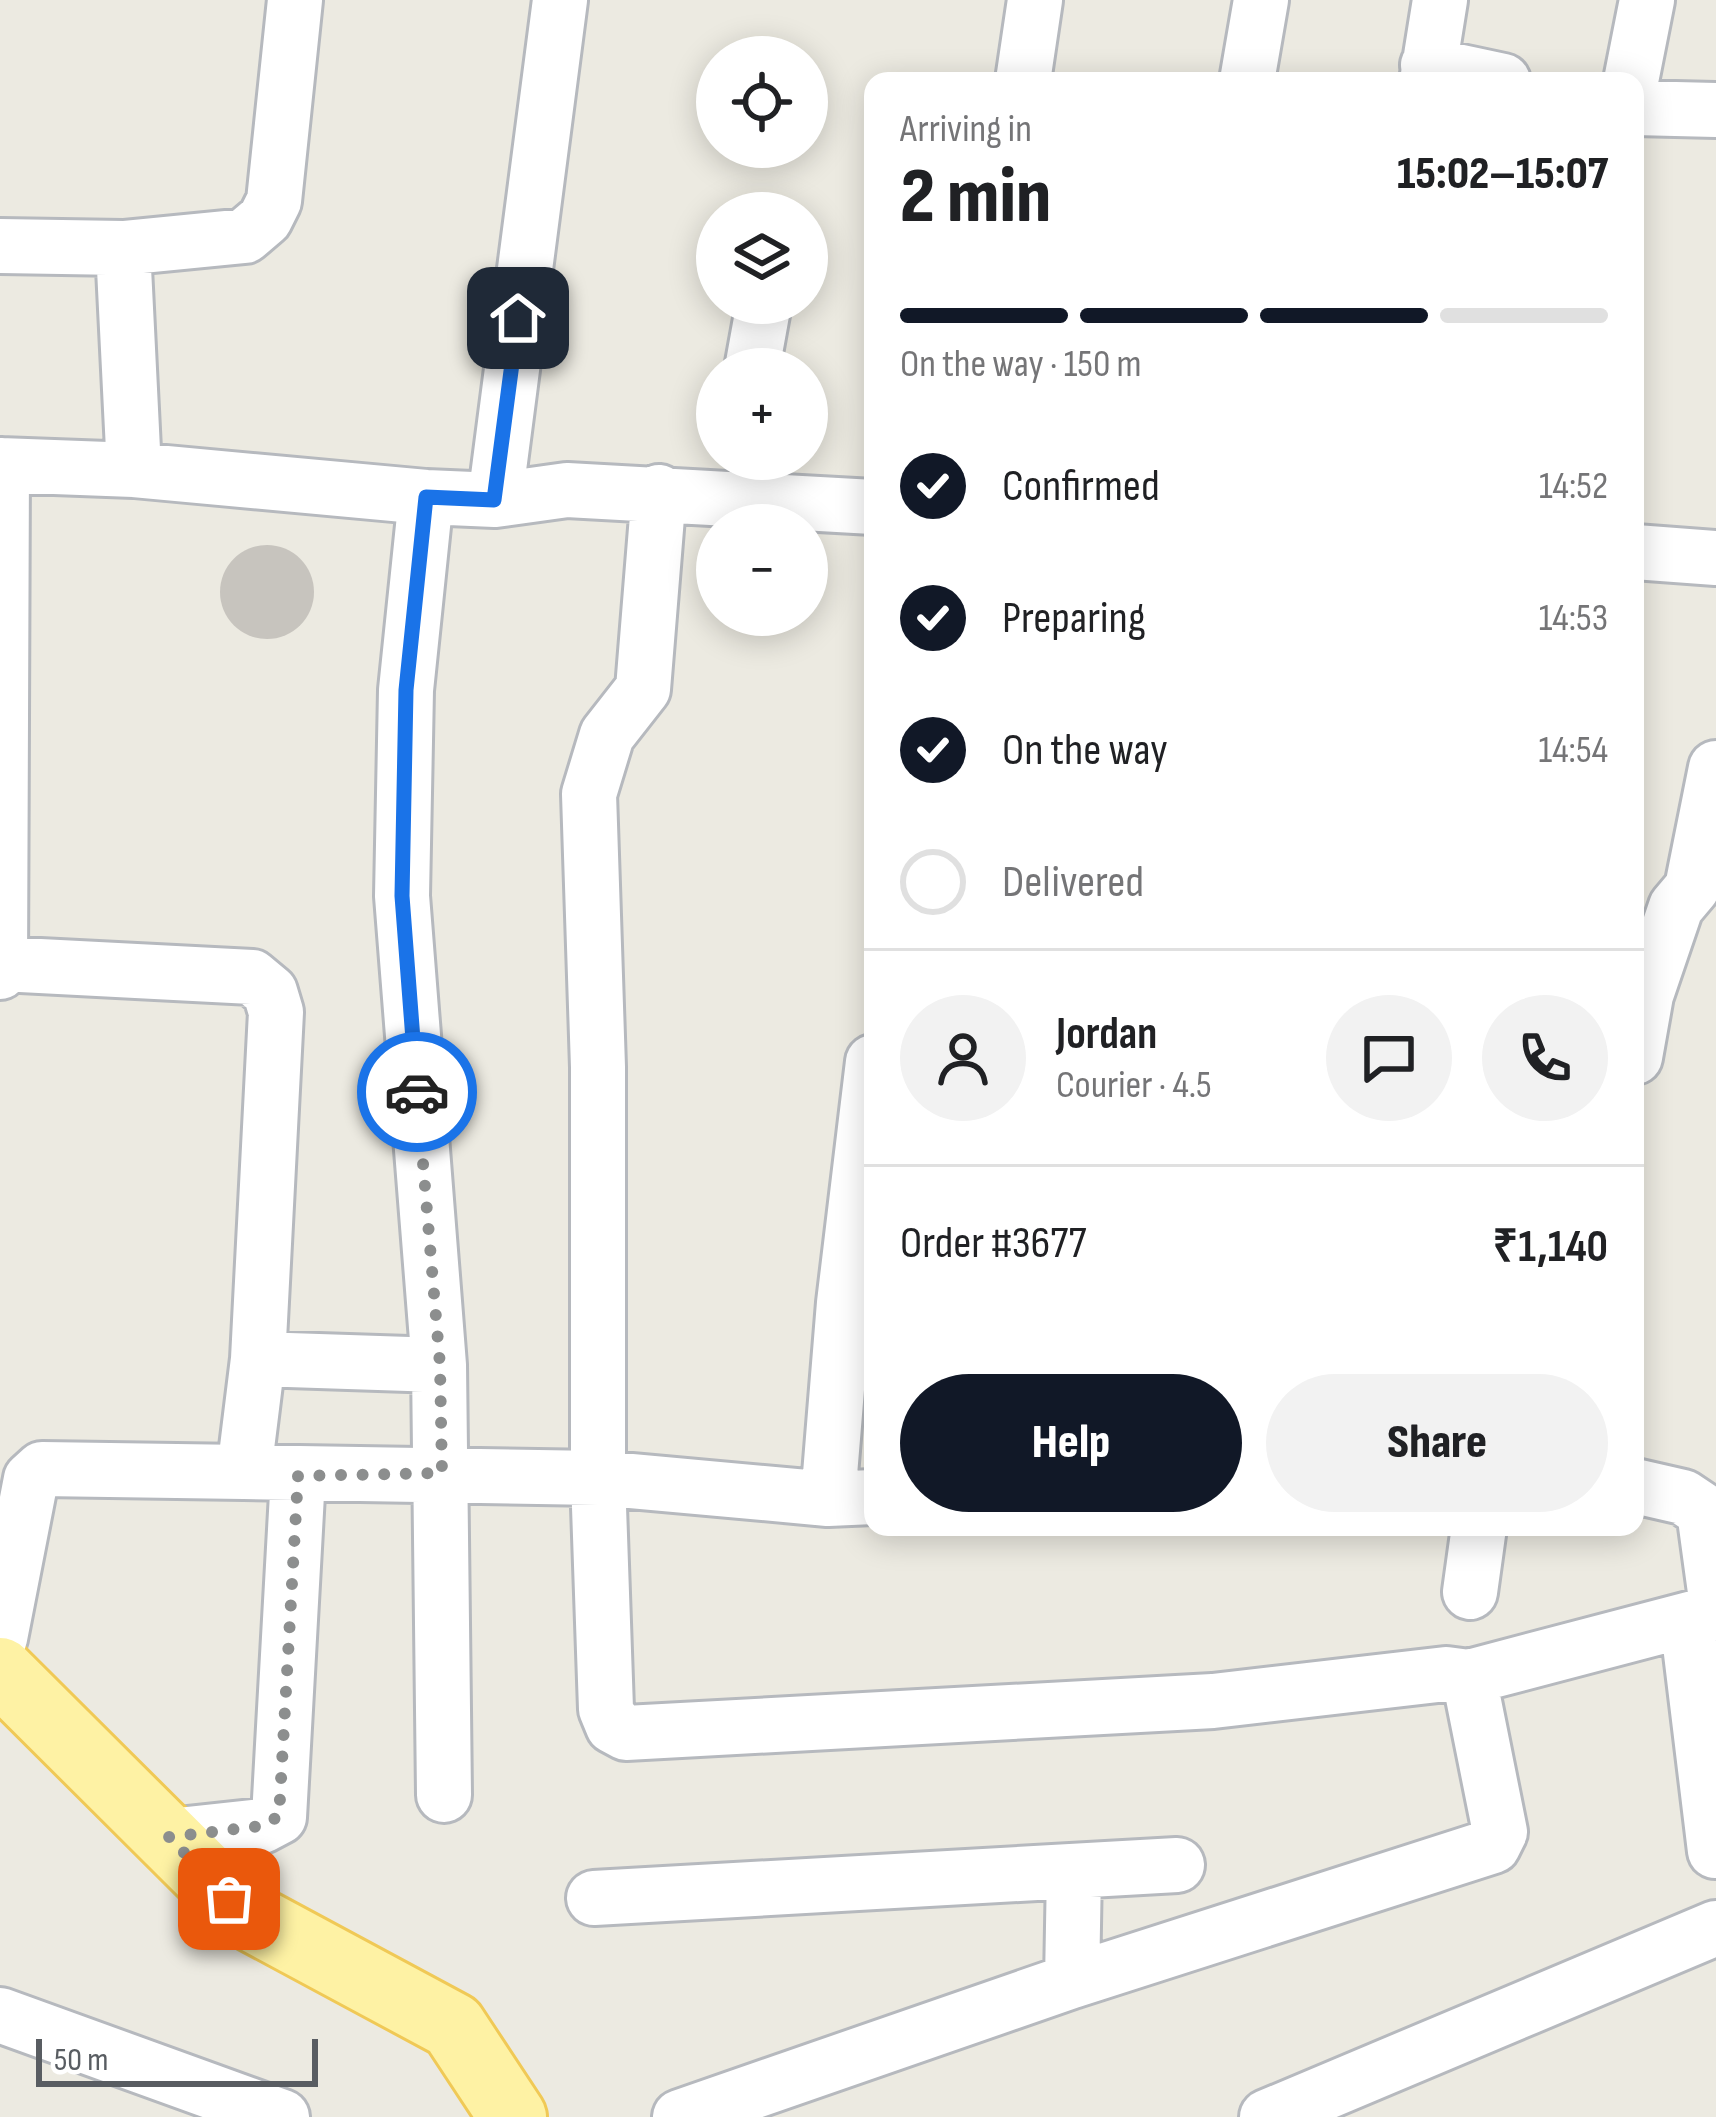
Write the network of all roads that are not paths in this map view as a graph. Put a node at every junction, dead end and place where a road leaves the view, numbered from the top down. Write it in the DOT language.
graph roads {
  1 [pos="295,0"];
  2 [pos="560,0"];
  3 [pos="1035,0"];
  4 [pos="1262,0"];
  5 [pos="1440,0"];
  6 [pos="1647,0"];
  7 [pos="1024,72"];
  8 [pos="1249,72"];
  9 [pos="1427,72"];
  10 [pos="1633,72"];
  11 [pos="1644,108"];
  12 [pos="1716,110"];
  13 [pos="0,245"];
  14 [pos="123,248"];
  15 [pos="1,465"];
  16 [pos="134,470"];
  17 [pos="730,480"];
  18 [pos="741,480"];
  19 [pos="659,492"];
  20 [pos="426,497"];
  21 [pos="494,500"];
  22 [pos="864,505"];
  23 [pos="1644,553"];
  24 [pos="1716,558"];
  25 [pos="1716,768"];
  26 [pos="1704,895"];
  27 [pos="0,968"];
  28 [pos="1644,1006"];
  29 [pos="864,1222"];
  30 [pos="858,1302"];
  31 [pos="257,1359"];
  32 [pos="440,1365"];
  33 [pos="244,1472"];
  34 [pos="442,1473"];
  35 [pos="298,1476"];
  36 [pos="598,1478"];
  37 [pos="1644,1488"];
  38 [pos="1710,1490"];
  39 [pos="851,1497"];
  40 [pos="1478,1536"];
  41 [pos="1470,1592"];
  42 [pos="1706,1610"];
  43 [pos="0,1638"];
  44 [pos="0,1671"];
  45 [pos="1469,1677"];
  46 [pos="444,1795"];
  47 [pos="169,1837"];
  48 [pos="1715,1851"];
  49 [pos="1177,1865"];
  50 [pos="1074,1871"];
  51 [pos="594,1898"];
  52 [pos="1716,1928"];
  53 [pos="1072,1981"];
  54 [pos="0,2015"];
  55 [pos="282,2117"];
  56 [pos="512,2117"];
  57 [pos="680,2117"];
  58 [pos="1267,2117"];
  1 -- 14 [label="street"];
  2 -- 21 [label="street"];
  3 -- 7 [label="street"];
  4 -- 8 [label="street"];
  5 -- 9 [label="street"];
  6 -- 10 [label="street"];
  11 -- 12 [label="street"];
  13 -- 14 [label="street"];
  14 -- 16 [label="street"];
  15 -- 16 [label="street"];
  15 -- 27 [label="street"];
  16 -- 20 [label="street"];
  17 -- 19 [label="street"];
  18 -- 22 [label="street"];
  19 -- 21 [label="street"];
  19 -- 36 [label="street"];
  20 -- 21 [label="street"];
  20 -- 32 [label="street"];
  23 -- 24 [label="street"];
  25 -- 26 [label="street"];
  26 -- 28 [label="street"];
  27 -- 31 [label="street"];
  29 -- 30 [label="street"];
  30 -- 39 [label="street"];
  31 -- 32 [label="street"];
  31 -- 33 [label="street"];
  32 -- 34 [label="street"];
  33 -- 35 [label="street"];
  33 -- 43 [label="street"];
  34 -- 35 [label="street"];
  34 -- 36 [label="street"];
  34 -- 46 [label="street"];
  35 -- 47 [label="street"];
  36 -- 39 [label="street"];
  36 -- 45 [label="street"];
  37 -- 38 [label="street"];
  38 -- 42 [label="street"];
  40 -- 41 [label="street"];
  42 -- 45 [label="street"];
  42 -- 48 [label="street"];
  44 -- 47 [label="main road"];
  45 -- 53 [label="street"];
  47 -- 56 [label="main road"];
  49 -- 50 [label="street"];
  50 -- 51 [label="street"];
  50 -- 53 [label="street"];
  52 -- 58 [label="street"];
  53 -- 57 [label="street"];
  54 -- 55 [label="street"];
}
